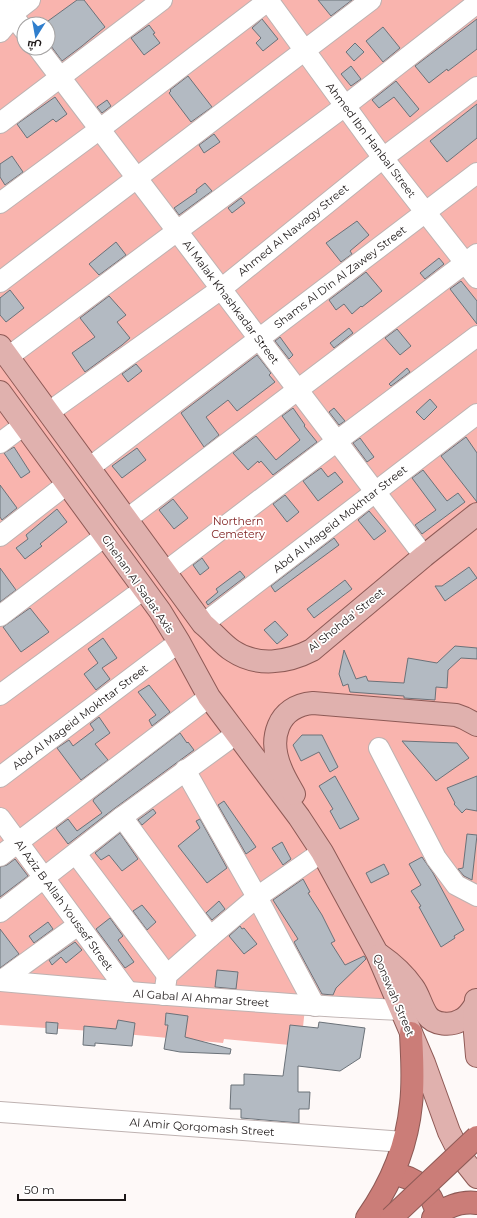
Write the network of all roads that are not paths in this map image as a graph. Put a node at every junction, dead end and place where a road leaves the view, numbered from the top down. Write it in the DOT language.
graph roads {
  1 [pos="30,0"];
  2 [pos="162,0"];
  3 [pos="268,0"];
  4 [pos="371,0"];
  5 [pos="477,3"];
  6 [pos="4,10"];
  7 [pos="16,22"];
  8 [pos="0,32"];
  9 [pos="304,51"];
  10 [pos="44,56"];
  11 [pos="60,78"];
  12 [pos="477,87"];
  13 [pos="345,106"];
  14 [pos="0,123"];
  15 [pos="100,130"];
  16 [pos="383,158"];
  17 [pos="477,173"];
  18 [pos="137,178"];
  19 [pos="0,203"];
  20 [pos="426,212"];
  21 [pos="177,231"];
  22 [pos="473,265"];
  23 [pos="0,282"];
  24 [pos="221,289"];
  25 [pos="477,336"];
  26 [pos="259,339"];
  27 [pos="4,351"];
  28 [pos="298,390"];
  29 [pos="0,392"];
  30 [pos="49,412"];
  31 [pos="477,414"];
  32 [pos="24,424"];
  33 [pos="337,441"];
  34 [pos="0,443"];
  35 [pos="89,468"];
  36 [pos="67,484"];
  37 [pos="375,492"];
  38 [pos="477,514"];
  39 [pos="127,520"];
  40 [pos="0,536"];
  41 [pos="105,536"];
  42 [pos="477,536"];
  43 [pos="424,556"];
  44 [pos="165,572"];
  45 [pos="144,589"];
  46 [pos="0,616"];
  47 [pos="203,624"];
  48 [pos="179,642"];
  49 [pos="0,695"];
  50 [pos="209,697"];
  51 [pos="477,725"];
  52 [pos="236,734"];
  53 [pos="378,748"];
  54 [pos="185,770"];
  55 [pos="0,777"];
  56 [pos="0,818"];
  57 [pos="122,818"];
  58 [pos="299,818"];
  59 [pos="18,843"];
  60 [pos="322,852"];
  61 [pos="76,854"];
  62 [pos="0,856"];
  63 [pos="44,878"];
  64 [pos="477,896"];
  65 [pos="257,898"];
  66 [pos="0,912"];
  67 [pos="78,925"];
  68 [pos="210,936"];
  69 [pos="377,953"];
  70 [pos="167,975"];
  71 [pos="0,981"];
  72 [pos="128,992"];
  73 [pos="164,995"];
  74 [pos="476,1000"];
  75 [pos="315,1006"];
  76 [pos="402,1010"];
  77 [pos="411,1033"];
  78 [pos="477,1056"];
  79 [pos="0,1112"];
  80 [pos="477,1136"];
  81 [pos="404,1142"];
  82 [pos="393,1174"];
  83 [pos="477,1177"];
  84 [pos="477,1203"];
  85 [pos="435,1216"];
  86 [pos="367,1218"];
  87 [pos="390,1218"];
  1 -- 6 [label="street"];
  2 -- 11 [label="street"];
  3 -- 9 [label="street, Ahmed Ibn Hanbal Street"];
  3 -- 15 [label="street"];
  4 -- 9 [label="street"];
  5 -- 13 [label="street"];
  6 -- 7 [label="street"];
  6 -- 8 [label="street"];
  9 -- 13 [label="street, Ahmed Ibn Hanbal Street"];
  9 -- 18 [label="street"];
  10 -- 11 [label="street, Al Malak Khashkadar Street"];
  11 -- 14 [label="street"];
  11 -- 15 [label="street, Al Malak Khashkadar Street"];
  12 -- 16 [label="street, Ahmed Al Nawagy Street"];
  13 -- 16 [label="street, Ahmed Ibn Hanbal Street"];
  13 -- 21 [label="street"];
  15 -- 18 [label="street, Al Malak Khashkadar Street"];
  15 -- 19 [label="street"];
  16 -- 20 [label="street, Ahmed Ibn Hanbal Street"];
  16 -- 24 [label="street, Ahmed Al Nawagy Street"];
  17 -- 20 [label="street, Shams Al Din Al Zawey Street"];
  18 -- 21 [label="street, Al Malak Khashkadar Street"];
  18 -- 23 [label="street"];
  20 -- 22 [label="street, Ahmed Ibn Hanbal Street"];
  20 -- 26 [label="street, Shams Al Din Al Zawey Street"];
  21 -- 24 [label="street, Al Malak Khashkadar Street"];
  21 -- 27 [label="street"];
  22 -- 28 [label="street"];
  24 -- 26 [label="street, Al Malak Khashkadar Street"];
  24 -- 30 [label="street, Ahmed Al Nawagy Street"];
  25 -- 33 [label="street"];
  26 -- 28 [label="street, Al Malak Khashkadar Street"];
  26 -- 35 [label="street, Shams Al Din Al Zawey Street"];
  27 -- 30 [label="main road"];
  28 -- 33 [label="street, Al Malak Khashkadar Street"];
  28 -- 39 [label="street"];
  29 -- 32 [label="main road, Ghehan Al Sadat Axis"];
  30 -- 35 [label="main road"];
  31 -- 37 [label="street, Abd Al Mageid Mokhtar Street"];
  32 -- 34 [label="street"];
  32 -- 36 [label="main road, Ghehan Al Sadat Axis"];
  33 -- 37 [label="street, Al Malak Khashkadar Street"];
  33 -- 44 [label="street"];
  35 -- 39 [label="main road"];
  36 -- 40 [label="street"];
  36 -- 41 [label="main road, Ghehan Al Sadat Axis"];
  37 -- 43 [label="street, Al Malak Khashkadar Street"];
  37 -- 47 [label="street, Abd Al Mageid Mokhtar Street"];
  38 -- 43 [label="main road, Al Shohda' Street"];
  39 -- 44 [label="main road"];
  41 -- 45 [label="main road, Ghehan Al Sadat Axis"];
  41 -- 46 [label="street"];
  42 -- 43 [label="main road"];
  43 -- 47 [label="main road, Al Shohda' Street"];
  44 -- 47 [label="main road"];
  45 -- 48 [label="main road, Ghehan Al Sadat Axis"];
  45 -- 49 [label="street"];
  48 -- 50 [label="main road, Ghehan Al Sadat Axis"];
  48 -- 55 [label="street, Abd Al Mageid Mokhtar Street"];
  50 -- 52 [label="main road, Ghehan Al Sadat Axis"];
  50 -- 59 [label="street"];
  51 -- 58 [label="main road"];
  52 -- 54 [label="street"];
  52 -- 58 [label="main road, Ghehan Al Sadat Axis"];
  53 -- 64 [label="street"];
  54 -- 57 [label="street"];
  54 -- 65 [label="street"];
  56 -- 59 [label="street, Al Aziz B Allah Youssef Street"];
  57 -- 61 [label="street"];
  57 -- 68 [label="street"];
  58 -- 60 [label="main road, Qonswah Street"];
  59 -- 62 [label="street"];
  59 -- 63 [label="street, Al Aziz B Allah Youssef Street"];
  60 -- 65 [label="street"];
  60 -- 69 [label="main road, Qonswah Street"];
  61 -- 63 [label="street"];
  61 -- 70 [label="street"];
  63 -- 66 [label="street"];
  63 -- 67 [label="street, Al Aziz B Allah Youssef Street"];
  65 -- 68 [label="street"];
  65 -- 75 [label="street"];
  67 -- 71 [label="street"];
  67 -- 72 [label="street, Al Aziz B Allah Youssef Street"];
  68 -- 70 [label="street"];
  69 -- 74 [label="main road"];
  69 -- 76 [label="main road, Qonswah Street"];
  70 -- 73 [label="street"];
  71 -- 72 [label="street, Al Gabal Al Ahmar Street"];
  72 -- 73 [label="street, Al Gabal Al Ahmar Street"];
  73 -- 75 [label="street, Al Gabal Al Ahmar Street"];
  74 -- 78 [label="main road"];
  75 -- 76 [label="street, Al Gabal Al Ahmar Street"];
  76 -- 77 [label="main road, Qonswah Street"];
  77 -- 81 [label="highway"];
  77 -- 83 [label="main road, Qonswah Street"];
  79 -- 81 [label="street, Al Amir Qorqomash Street"];
  80 -- 87 [label="highway, bridge"];
  81 -- 82 [label="highway"];
  82 -- 85 [label="highway"];
  82 -- 86 [label="highway"];
  84 -- 85 [label="highway"];
}
